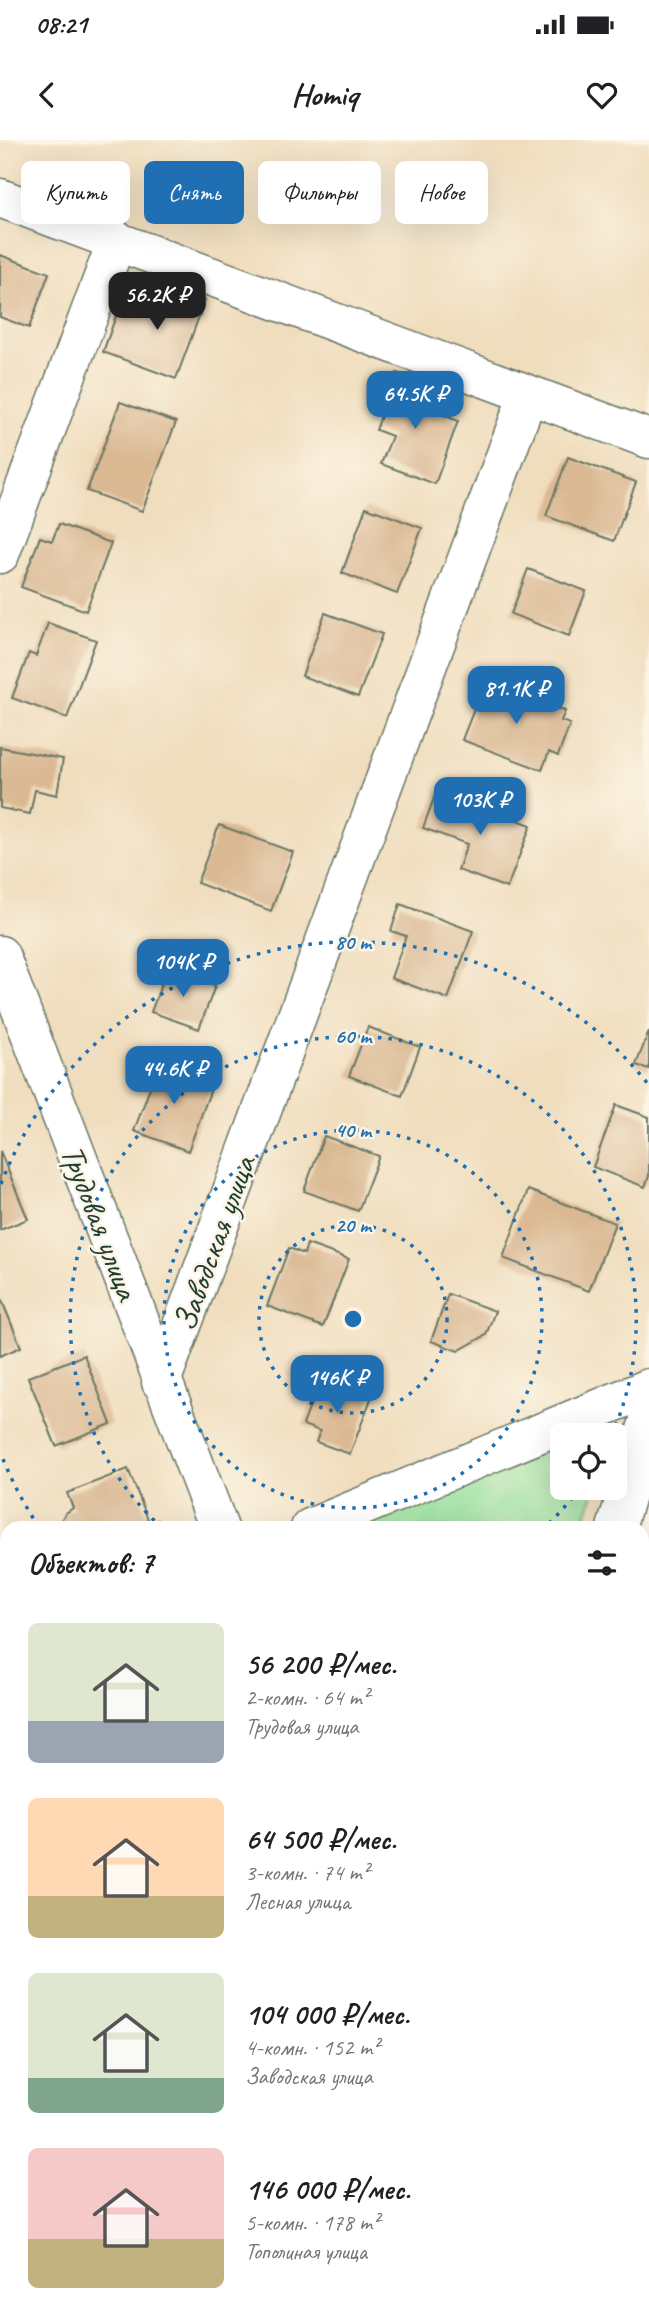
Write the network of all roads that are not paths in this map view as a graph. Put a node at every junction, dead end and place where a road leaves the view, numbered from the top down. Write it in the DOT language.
graph roads {
  1 [pos="0,198"];
  2 [pos="117,240"];
  3 [pos="528,395"];
  4 [pos="649,439"];
  5 [pos="0,554"];
  6 [pos="0,955"];
  7 [pos="161,1382"];
  8 [pos="649,1388"];
  9 [pos="649,1420"];
  10 [pos="216,1521"];
  11 [pos="327,1521"];
  12 [pos="617,1521"];
  1 -- 2 [label="street"];
  2 -- 3 [label="street"];
  2 -- 5 [label="street"];
  3 -- 4 [label="street"];
  3 -- 7 [label="street, Заводская улица"];
  6 -- 7 [label="street, Трудовая улица"];
  7 -- 10 [label="street, Трудовая улица"];
  8 -- 11 [label="street"];
  9 -- 12 [label="street"];
}
